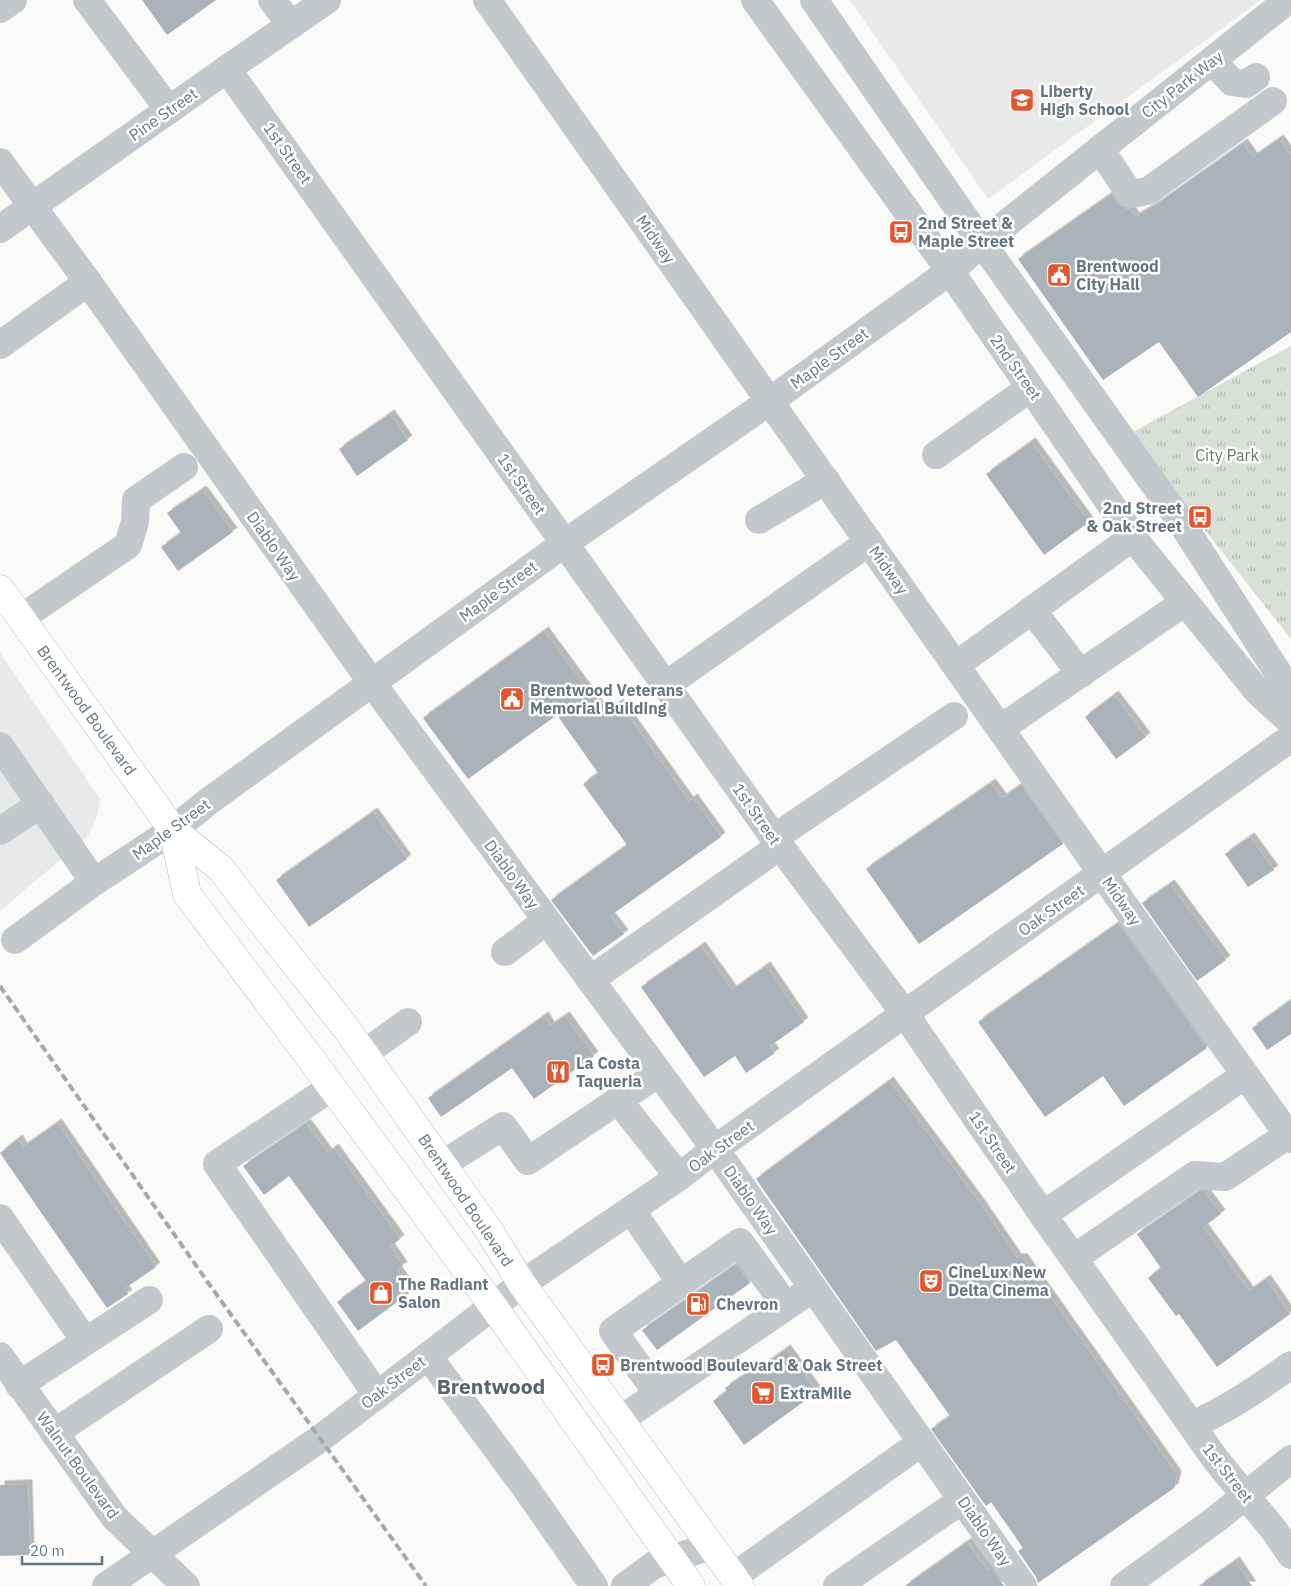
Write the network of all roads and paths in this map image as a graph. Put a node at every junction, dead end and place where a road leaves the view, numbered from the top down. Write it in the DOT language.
graph roads {
  1 [pos="13,0"];
  2 [pos="87,0"];
  3 [pos="272,0"];
  4 [pos="328,0"];
  5 [pos="487,0"];
  6 [pos="755,0"];
  7 [pos="814,0"];
  8 [pos="1288,0"];
  9 [pos="0,8"];
  10 [pos="291,25"];
  11 [pos="1212,61"];
  12 [pos="227,68"];
  13 [pos="1256,77"];
  14 [pos="1273,101"];
  15 [pos="169,110"];
  16 [pos="1100,149"];
  17 [pos="0,162"];
  18 [pos="32,207"];
  19 [pos="0,229"];
  20 [pos="982,243"];
  21 [pos="950,271"];
  22 [pos="88,282"];
  23 [pos="0,344"];
  24 [pos="1030,388"];
  25 [pos="770,401"];
  26 [pos="936,455"];
  27 [pos="184,467"];
  28 [pos="826,480"];
  29 [pos="760,520"];
  30 [pos="1133,537"];
  31 [pos="869,542"];
  32 [pos="565,543"];
  33 [pos="0,589"];
  34 [pos="1185,602"];
  35 [pos="1032,610"];
  36 [pos="21,618"];
  37 [pos="956,665"];
  38 [pos="1080,674"];
  39 [pos="372,683"];
  40 [pos="666,685"];
  41 [pos="1291,704"];
  42 [pos="954,716"];
  43 [pos="1291,722"];
  44 [pos="1001,728"];
  45 [pos="1291,738"];
  46 [pos="0,746"];
  47 [pos="41,804"];
  48 [pos="173,830"];
  49 [pos="0,831"];
  50 [pos="777,842"];
  51 [pos="1102,874"];
  52 [pos="94,882"];
  53 [pos="546,921"];
  54 [pos="15,940"];
  55 [pos="504,952"];
  56 [pos="590,980"];
  57 [pos="905,1014"];
  58 [pos="408,1022"];
  59 [pos="364,1053"];
  60 [pos="658,1073"];
  61 [pos="1245,1075"];
  62 [pos="332,1087"];
  63 [pos="618,1100"];
  64 [pos="1290,1137"];
  65 [pos="715,1149"];
  66 [pos="443,1164"];
  67 [pos="679,1177"];
  68 [pos="632,1210"];
  69 [pos="1043,1215"];
  70 [pos="0,1218"];
  71 [pos="1074,1258"];
  72 [pos="681,1283"];
  73 [pos="522,1284"];
  74 [pos="813,1288"];
  75 [pos="149,1300"];
  76 [pos="493,1306"];
  77 [pos="786,1306"];
  78 [pos="209,1329"];
  79 [pos="85,1342"];
  80 [pos="0,1356"];
  81 [pos="428,1356"];
  82 [pos="1291,1365"];
  83 [pos="19,1385"];
  84 [pos="658,1394"];
  85 [pos="377,1395"];
  86 [pos="620,1420"];
  87 [pos="1192,1425"];
  88 [pos="54,1433"];
  89 [pos="922,1442"];
  90 [pos="1291,1459"];
  91 [pos="1245,1495"];
  92 [pos="962,1500"];
  93 [pos="710,1546"];
  94 [pos="152,1553"];
  95 [pos="1291,1555"];
  96 [pos="671,1559"];
  97 [pos="737,1581"];
  98 [pos="106,1586"];
  99 [pos="186,1586"];
  100 [pos="594,1586"];
  101 [pos="624,1586"];
  102 [pos="691,1586"];
  103 [pos="837,1586"];
  104 [pos="1023,1586"];
  105 [pos="1124,1586"];
  1 -- 9 [label="street"];
  2 -- 15 [label="street"];
  3 -- 10 [label="street"];
  4 -- 10 [label="street, Pine Street"];
  5 -- 25 [label="street, Midway"];
  6 -- 21 [label="street, 2nd Street"];
  7 -- 20 [label="street"];
  8 -- 11 [label="street, City Park Way"];
  10 -- 12 [label="street, Pine Street"];
  11 -- 13 [label="street"];
  11 -- 16 [label="street, City Park Way"];
  12 -- 15 [label="street, Pine Street"];
  12 -- 32 [label="street, 1st Street"];
  14 -- 16 [label="street"];
  15 -- 18 [label="street, Pine Street"];
  16 -- 20 [label="street, City Park Way"];
  17 -- 18 [label="street, Diablo Way"];
  18 -- 19 [label="street, Pine Street"];
  18 -- 22 [label="street, Diablo Way"];
  20 -- 21 [label="street, Maple Street"];
  20 -- 41 [label="street"];
  21 -- 24 [label="street, 2nd Street"];
  21 -- 25 [label="street, Maple Street"];
  22 -- 23 [label="street"];
  22 -- 39 [label="street, Diablo Way"];
  24 -- 26 [label="street"];
  24 -- 30 [label="street, 2nd Street"];
  25 -- 28 [label="street, Midway"];
  25 -- 32 [label="street, Maple Street"];
  27 -- 36 [label="street"];
  28 -- 29 [label="street"];
  28 -- 31 [label="street, Midway"];
  30 -- 34 [label="street, 2nd Street"];
  30 -- 35 [label="street"];
  31 -- 37 [label="street, Midway"];
  31 -- 40 [label="street"];
  32 -- 39 [label="street, Maple Street"];
  32 -- 40 [label="street, 1st Street"];
  33 -- 36 [label="main road, Brentwood Boulevard"];
  34 -- 38 [label="street"];
  34 -- 43 [label="street, 2nd Street"];
  35 -- 37 [label="street"];
  35 -- 38 [label="street"];
  36 -- 48 [label="main road, Brentwood Boulevard"];
  37 -- 44 [label="street, Midway"];
  38 -- 44 [label="street"];
  39 -- 48 [label="street, Maple Street"];
  39 -- 53 [label="street, Diablo Way"];
  40 -- 50 [label="street, 1st Street"];
  42 -- 50 [label="street"];
  44 -- 51 [label="street, Midway"];
  45 -- 51 [label="street, Oak Street"];
  46 -- 47 [label="street"];
  47 -- 49 [label="street"];
  47 -- 52 [label="street"];
  48 -- 52 [label="street, Maple Street"];
  48 -- 59 [label="main road, Brentwood Boulevard"];
  48 -- 62 [label="main road, Brentwood Boulevard"];
  50 -- 56 [label="street"];
  50 -- 57 [label="street, 1st Street"];
  51 -- 57 [label="street, Oak Street"];
  51 -- 61 [label="street, Midway"];
  52 -- 54 [label="street, Maple Street"];
  53 -- 55 [label="street"];
  53 -- 56 [label="street, Diablo Way"];
  56 -- 60 [label="street, Diablo Way"];
  57 -- 65 [label="street, Oak Street"];
  57 -- 69 [label="street, 1st Street"];
  58 -- 59 [label="street"];
  59 -- 66 [label="main road, Brentwood Boulevard"];
  60 -- 63 [label="street"];
  60 -- 65 [label="street, Diablo Way"];
  61 -- 64 [label="street, Midway"];
  61 -- 69 [label="street"];
  62 -- 76 [label="main road, Brentwood Boulevard"];
  62 -- 85 [label="street"];
  63 -- 66 [label="street"];
  63 -- 67 [label="street"];
  64 -- 71 [label="street"];
  65 -- 67 [label="street, Oak Street"];
  65 -- 74 [label="street, Diablo Way"];
  66 -- 73 [label="main road, Brentwood Boulevard"];
  67 -- 68 [label="street, Oak Street"];
  68 -- 72 [label="street"];
  68 -- 73 [label="street, Oak Street"];
  69 -- 71 [label="street, 1st Street"];
  70 -- 79 [label="street"];
  71 -- 87 [label="street, 1st Street"];
  72 -- 77 [label="street"];
  72 -- 84 [label="street"];
  73 -- 76 [label="street, Oak Street"];
  73 -- 86 [label="main road, Brentwood Boulevard"];
  74 -- 77 [label="street"];
  74 -- 89 [label="street, Diablo Way"];
  75 -- 79 [label="street"];
  76 -- 81 [label="street, Oak Street"];
  76 -- 96 [label="main road, Brentwood Boulevard"];
  77 -- 84 [label="street"];
  78 -- 88 [label="street"];
  79 -- 83 [label="street"];
  80 -- 83 [label="street, Walnut Boulevard"];
  81 -- 85 [label="street, Oak Street"];
  81 -- 100 [label="street"];
  82 -- 87 [label="street"];
  83 -- 88 [label="street, Walnut Boulevard"];
  84 -- 86 [label="street"];
  85 -- 94 [label="street, Oak Street"];
  86 -- 93 [label="main road, Brentwood Boulevard"];
  87 -- 91 [label="street, 1st Street"];
  88 -- 94 [label="street, Walnut Boulevard"];
  89 -- 92 [label="street, Diablo Way"];
  89 -- 97 [label="street"];
  90 -- 91 [label="street"];
  91 -- 95 [label="street, 1st Street"];
  91 -- 105 [label="street"];
  92 -- 103 [label="street"];
  92 -- 104 [label="street, Diablo Way"];
  93 -- 96 [label="street"];
  93 -- 97 [label="main road, Brentwood Boulevard"];
  94 -- 98 [label="street, Oak Street"];
  94 -- 99 [label="street, Walnut Boulevard"];
  96 -- 101 [label="street"];
  96 -- 102 [label="main road, Brentwood Boulevard"];
}
